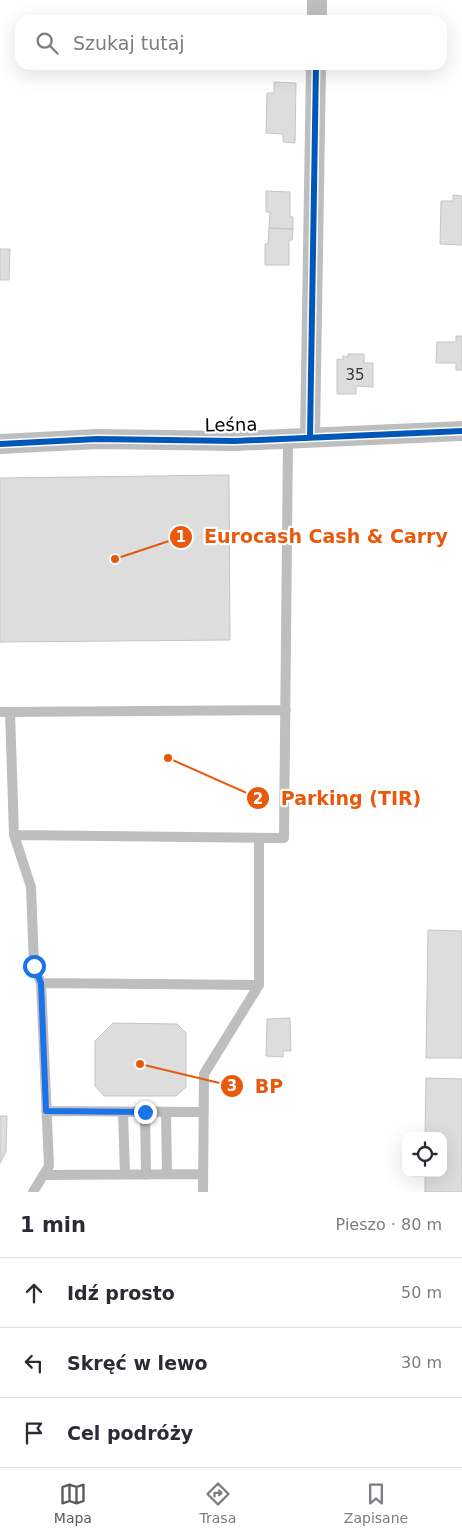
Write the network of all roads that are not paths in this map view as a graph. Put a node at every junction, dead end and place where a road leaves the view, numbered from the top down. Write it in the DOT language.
graph roads {
  1 [pos="317,0"];
  2 [pos="317,15"];
  3 [pos="316,70"];
  4 [pos="462,431"];
  5 [pos="310,437"];
  6 [pos="288,439"];
  7 [pos="0,444"];
  8 [pos="286,710"];
  9 [pos="5,712"];
  10 [pos="14,835"];
  11 [pos="259,838"];
  12 [pos="41,983"];
  13 [pos="259,984"];
  14 [pos="46,1111"];
  15 [pos="123,1112"];
  16 [pos="145,1112"];
  17 [pos="166,1112"];
  18 [pos="204,1112"];
  19 [pos="125,1174"];
  20 [pos="167,1174"];
  21 [pos="203,1174"];
  22 [pos="43,1175"];
  23 [pos="146,1175"];
  24 [pos="33,1192"];
  25 [pos="203,1192"];
  1 -- 2 [label="street"];
  3 -- 5 [label="street"];
  4 -- 5 [label="street, Leśna"];
  5 -- 6 [label="street, Leśna"];
  6 -- 7 [label="street, Leśna"];
  6 -- 8 [label="lane"];
  8 -- 9 [label="lane"];
  8 -- 11 [label="lane"];
  9 -- 10 [label="lane"];
  10 -- 11 [label="lane"];
  10 -- 12 [label="lane"];
  11 -- 13 [label="lane"];
  12 -- 13 [label="lane"];
  12 -- 14 [label="lane"];
  13 -- 18 [label="lane"];
  14 -- 15 [label="lane"];
  14 -- 22 [label="lane"];
  15 -- 16 [label="lane"];
  15 -- 19 [label="lane"];
  16 -- 17 [label="lane"];
  16 -- 23 [label="lane"];
  17 -- 18 [label="lane"];
  17 -- 20 [label="lane"];
  18 -- 21 [label="lane"];
  19 -- 22 [label="lane"];
  19 -- 23 [label="lane"];
  20 -- 21 [label="lane"];
  20 -- 23 [label="lane"];
  21 -- 25 [label="lane"];
  22 -- 24 [label="lane"];
}
